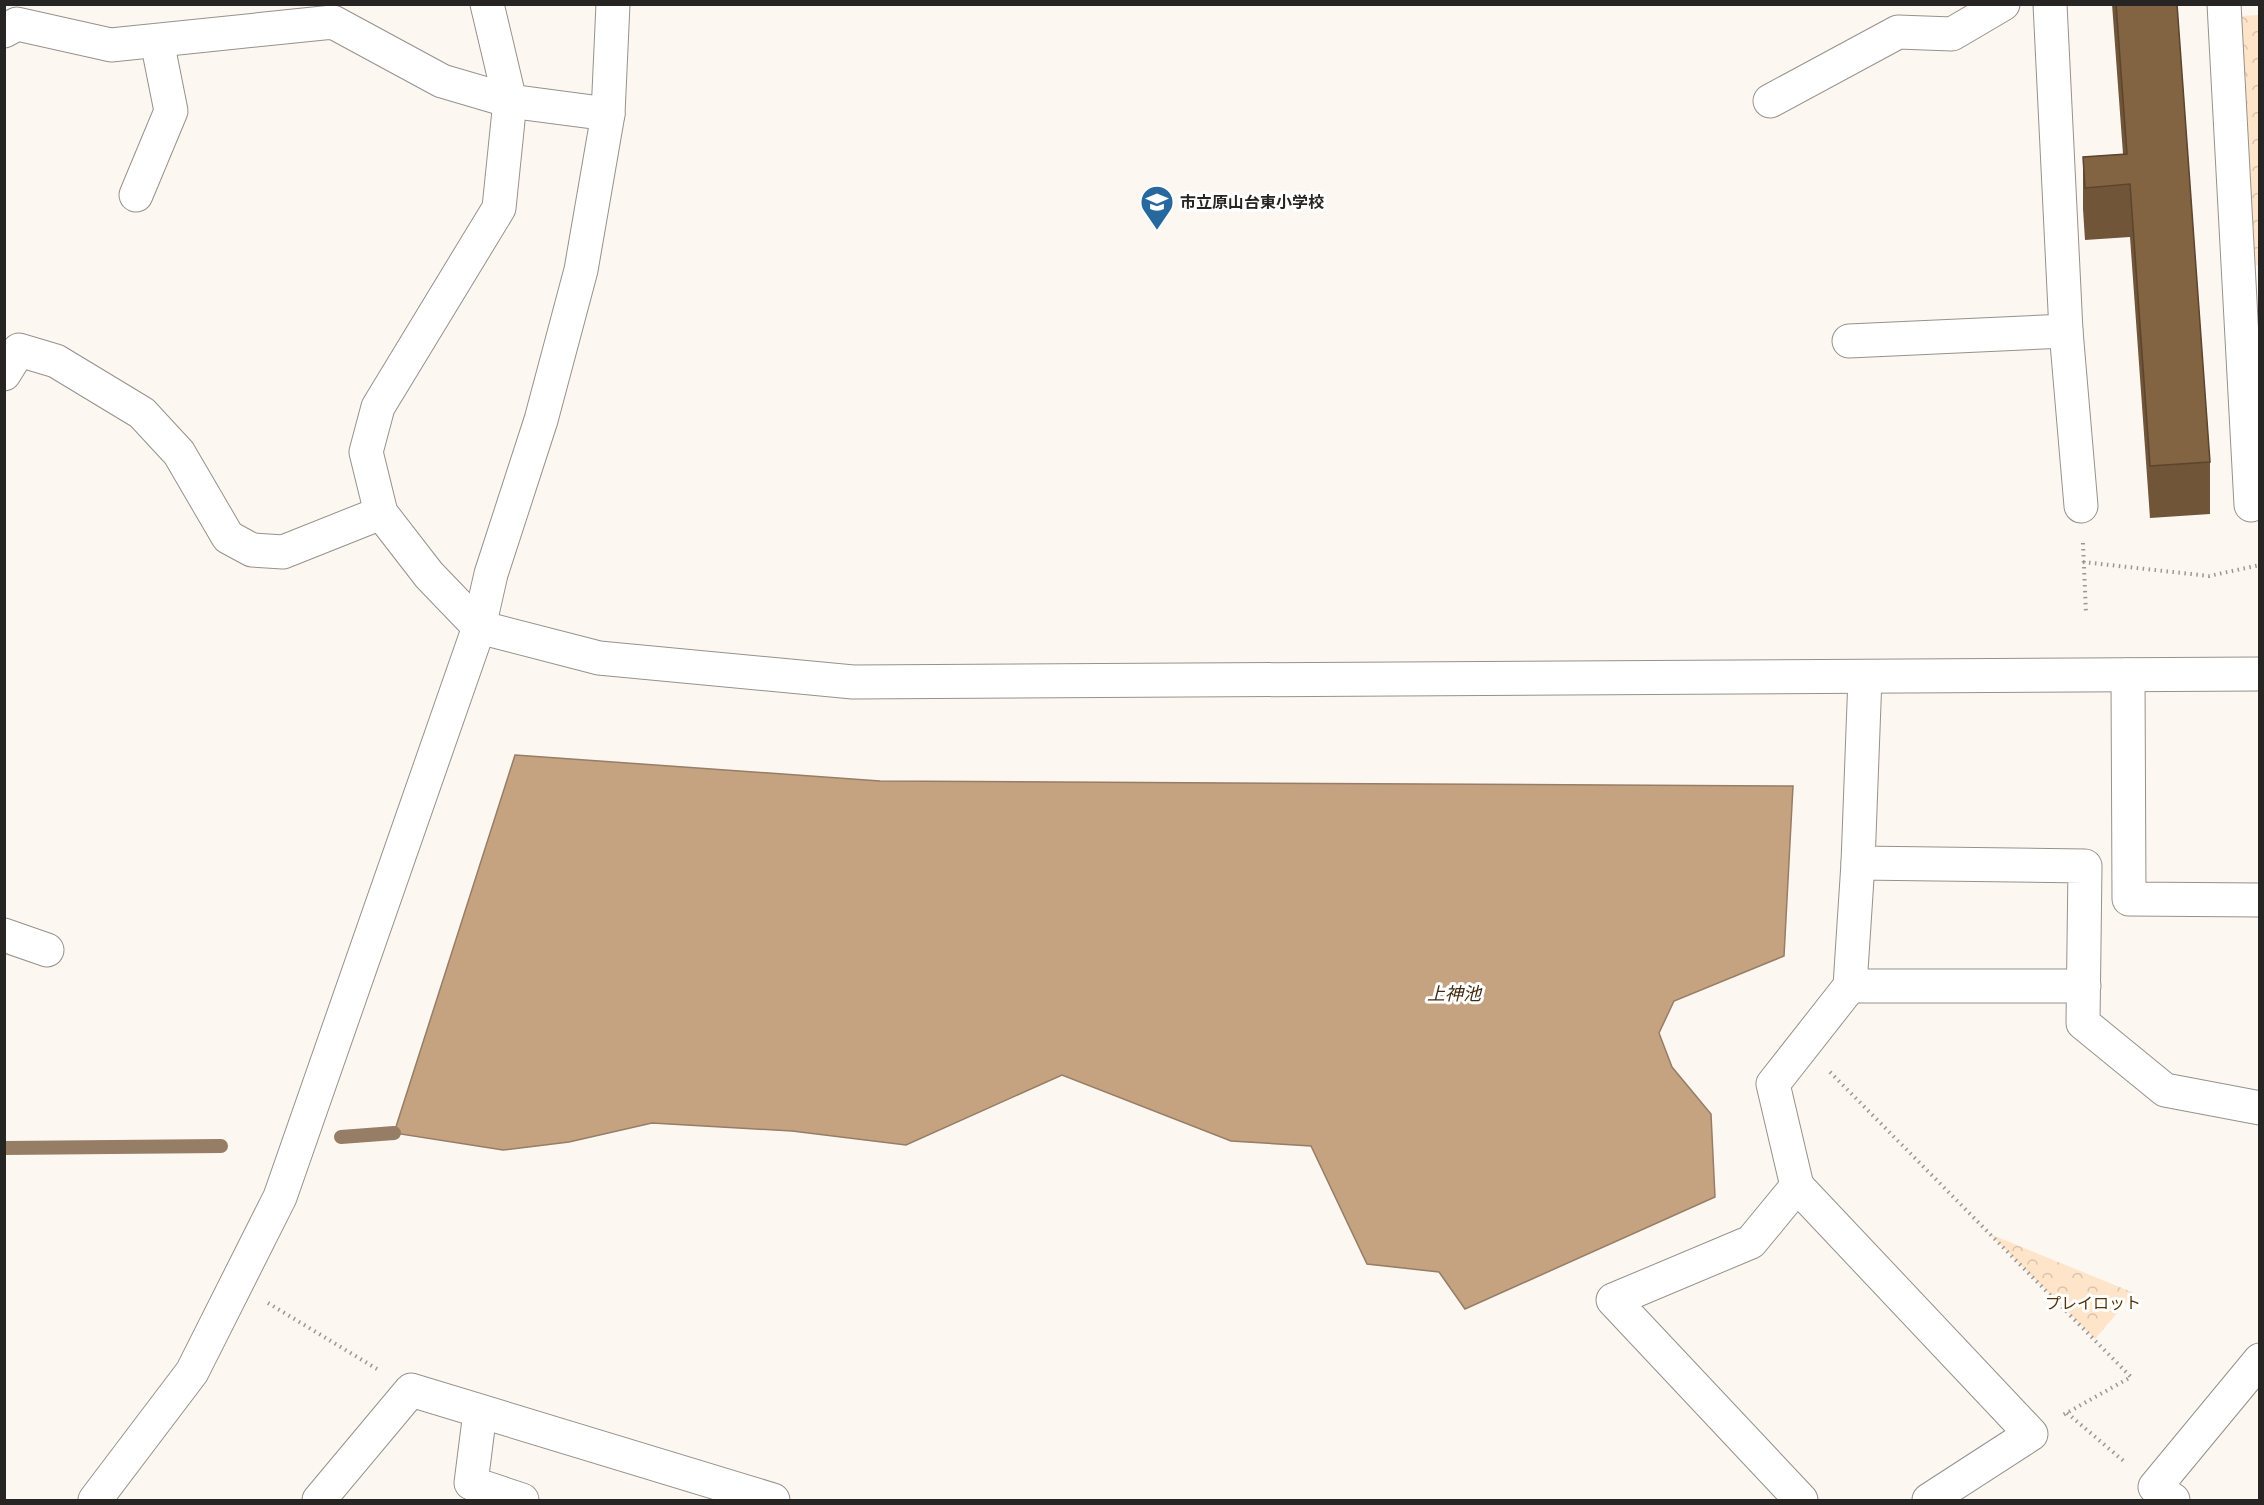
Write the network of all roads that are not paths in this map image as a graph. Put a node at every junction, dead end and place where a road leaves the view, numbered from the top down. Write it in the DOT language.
graph roads {
  1 [pos="487,4"];
  2 [pos="613,4"];
  3 [pos="2002,4"];
  4 [pos="2050,4"];
  5 [pos="2224,4"];
  6 [pos="12,20"];
  7 [pos="157,41"];
  8 [pos="510,101"];
  9 [pos="1770,101"];
  10 [pos="608,114"];
  11 [pos="136,195"];
  12 [pos="2066,331"];
  13 [pos="1849,341"];
  14 [pos="4,374"];
  15 [pos="2251,505"];
  16 [pos="2081,506"];
  17 [pos="381,513"];
  18 [pos="479,627"];
  19 [pos="2259,674"];
  20 [pos="2128,675"];
  21 [pos="1865,676"];
  22 [pos="1858,863"];
  23 [pos="2259,900"];
  24 [pos="4,935"];
  25 [pos="47,950"];
  26 [pos="1850,986"];
  27 [pos="2084,986"];
  28 [pos="2259,1108"];
  29 [pos="1797,1186"];
  30 [pos="2259,1360"];
  31 [pos="480,1412"];
  32 [pos="2164,1494"];
  33 [pos="95,1500"];
  34 [pos="319,1500"];
  35 [pos="522,1500"];
  36 [pos="773,1500"];
  37 [pos="1801,1500"];
  38 [pos="1929,1500"];
  1 -- 8 [label="street"];
  2 -- 10 [label="street"];
  3 -- 9 [label="street"];
  4 -- 12 [label="street"];
  5 -- 15 [label="street"];
  6 -- 7 [label="street"];
  7 -- 8 [label="street"];
  7 -- 11 [label="street"];
  8 -- 10 [label="street"];
  8 -- 17 [label="street"];
  10 -- 18 [label="street"];
  12 -- 13 [label="street"];
  12 -- 16 [label="street"];
  14 -- 17 [label="street"];
  17 -- 18 [label="street"];
  18 -- 21 [label="street"];
  18 -- 33 [label="street"];
  19 -- 20 [label="street"];
  20 -- 21 [label="street"];
  20 -- 23 [label="street"];
  21 -- 22 [label="street"];
  22 -- 26 [label="street"];
  22 -- 27 [label="street"];
  24 -- 25 [label="street"];
  26 -- 27 [label="street"];
  26 -- 29 [label="street"];
  27 -- 28 [label="street"];
  29 -- 37 [label="street"];
  29 -- 38 [label="street"];
  30 -- 32 [label="street"];
  31 -- 34 [label="street"];
  31 -- 35 [label="street"];
  31 -- 36 [label="street"];
}
